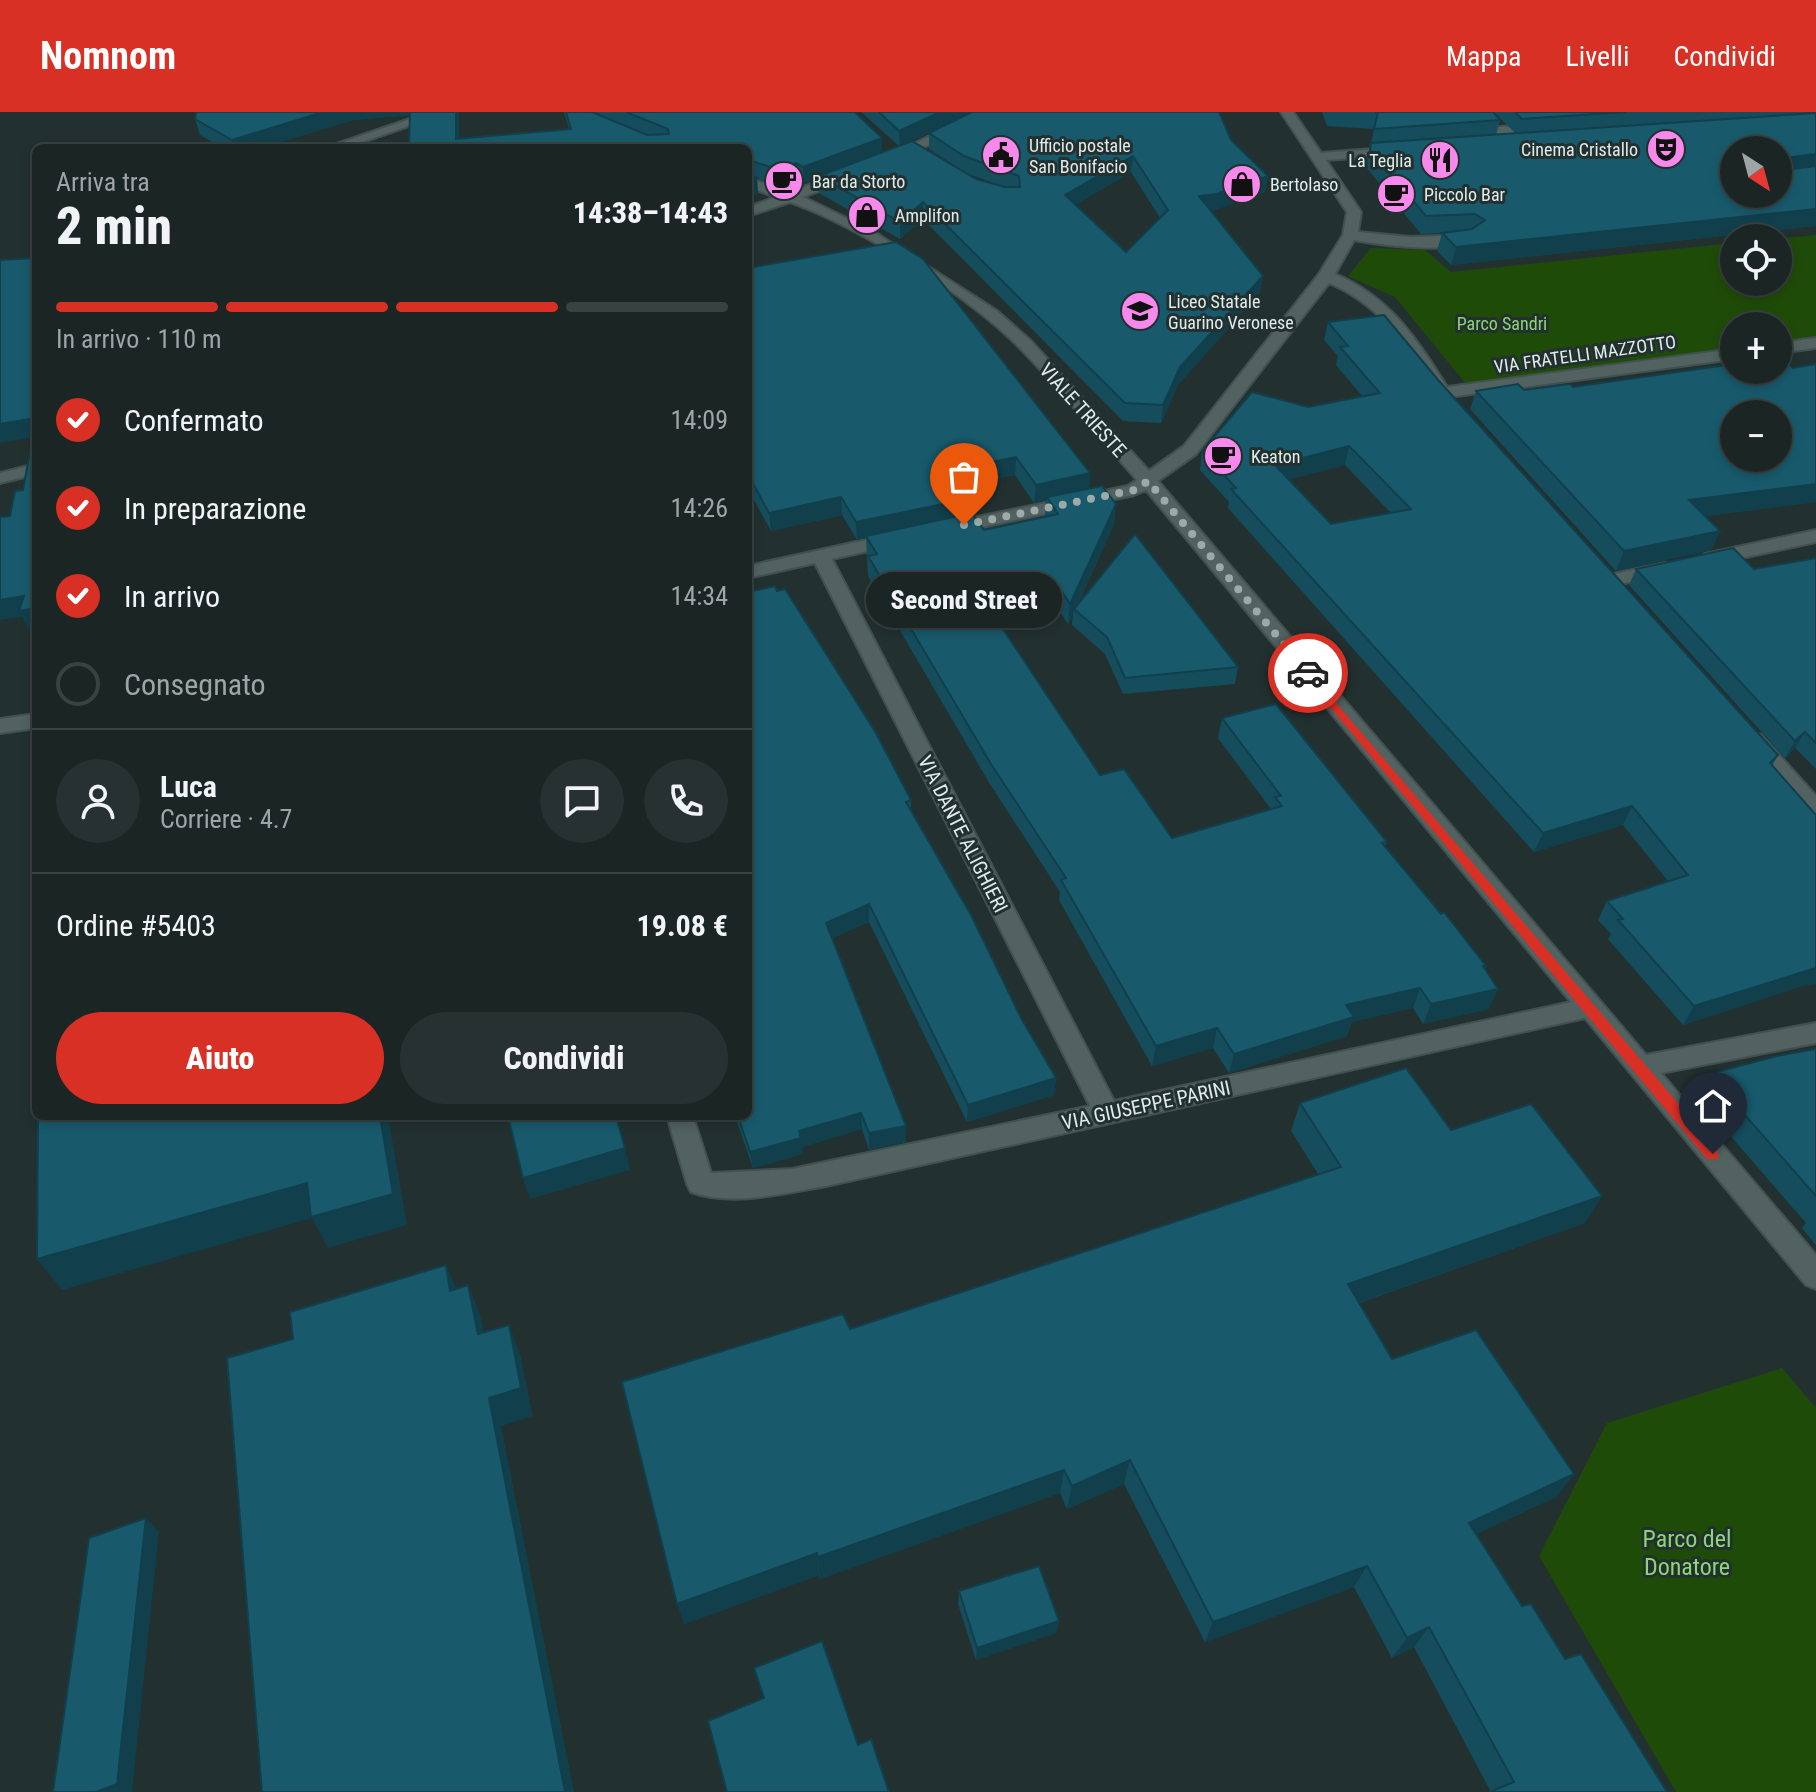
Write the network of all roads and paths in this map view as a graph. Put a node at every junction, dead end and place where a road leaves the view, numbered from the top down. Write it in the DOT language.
graph roads {
  1 [pos="443,112"];
  2 [pos="990,112"];
  3 [pos="1287,112"];
  4 [pos="1489,119"];
  5 [pos="1499,131"];
  6 [pos="1452,134"];
  7 [pos="1406,138"];
  8 [pos="880,141"];
  9 [pos="1511,142"];
  10 [pos="344,144"];
  11 [pos="1464,146"];
  12 [pos="914,149"];
  13 [pos="1417,149"];
  14 [pos="1314,151"];
  15 [pos="897,156"];
  16 [pos="933,161"];
  17 [pos="752,183"];
  18 [pos="790,197"];
  19 [pos="752,211"];
  20 [pos="1350,235"];
  21 [pos="1470,239"];
  22 [pos="1326,276"];
  23 [pos="1816,343"];
  24 [pos="1792,346"];
  25 [pos="1720,356"];
  26 [pos="32,470"];
  27 [pos="0,478"];
  28 [pos="1148,481"];
  29 [pos="1816,536"];
  30 [pos="820,554"];
  31 [pos="752,571"];
  32 [pos="1611,580"];
  33 [pos="32,722"];
  34 [pos="0,726"];
  35 [pos="1744,729"];
  36 [pos="1816,810"];
  37 [pos="1588,1008"];
  38 [pos="1816,1033"];
  39 [pos="1639,1067"];
  40 [pos="1107,1114"];
  41 [pos="681,1120"];
  42 [pos="1816,1276"];
  1 -- 10 [label="street"];
  2 -- 12 [label="street"];
  3 -- 14 [label="street"];
  4 -- 5 [label="street"];
  5 -- 6 [label="street"];
  5 -- 9 [label="street"];
  5 -- 9 [label="street"];
  7 -- 14 [label="street"];
  8 -- 15 [label="street"];
  9 -- 11 [label="street"];
  12 -- 15 [label="street"];
  12 -- 16 [label="street"];
  13 -- 14 [label="street"];
  14 -- 20 [label="street"];
  15 -- 18 [label="street"];
  17 -- 18 [label="street, VIALE TRIESTE"];
  18 -- 19 [label="street"];
  18 -- 28 [label="street, VIALE TRIESTE"];
  20 -- 21 [label="street"];
  20 -- 22 [label="street"];
  22 -- 25 [label="street, VIA FRATELLI MAZZOTTO"];
  22 -- 28 [label="street"];
  23 -- 24 [label="street"];
  26 -- 27 [label="street"];
  28 -- 30 [label="street"];
  28 -- 37 [label="street, VIALE TRIESTE"];
  29 -- 32 [label="street"];
  30 -- 31 [label="street"];
  30 -- 40 [label="street, VIA DANTE ALIGHIERI"];
  33 -- 34 [label="street"];
  35 -- 36 [label="street"];
  37 -- 39 [label="street, VIALE TRIESTE"];
  37 -- 40 [label="street, VIA GIUSEPPE PARINI"];
  38 -- 39 [label="street"];
  39 -- 42 [label="street, VIALE TRIESTE"];
  40 -- 41 [label="street, VIA GIUSEPPE PARINI"];
}
